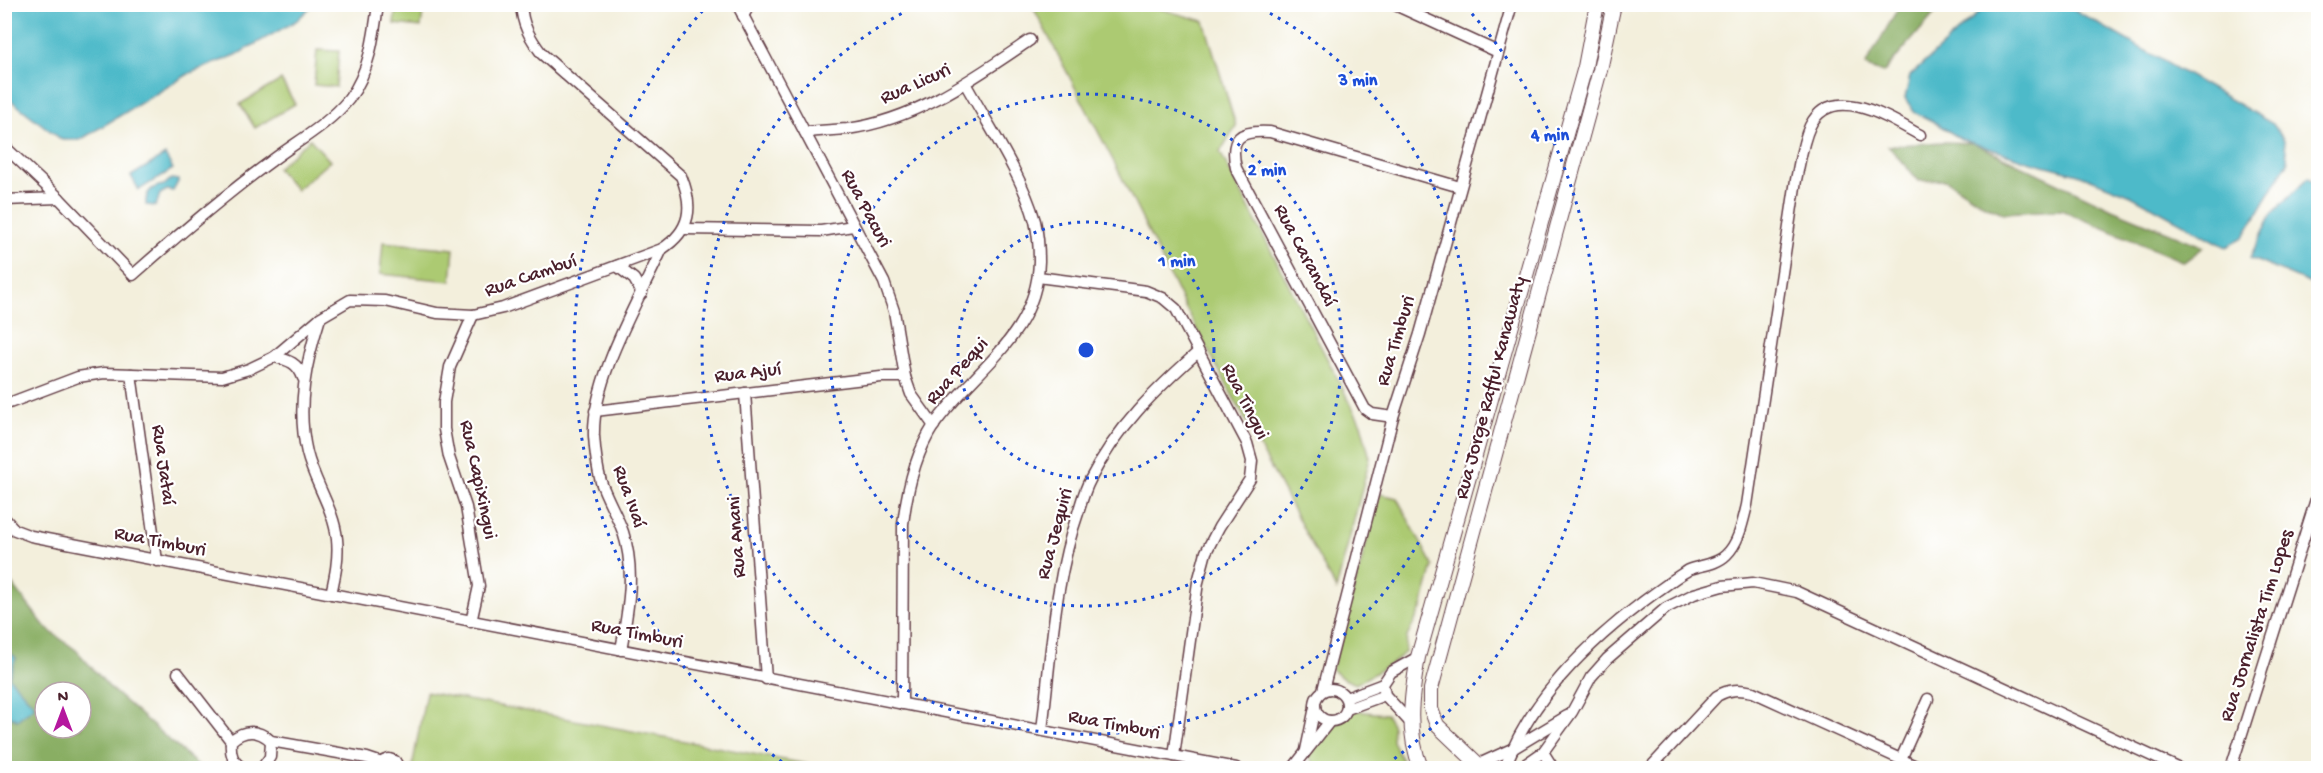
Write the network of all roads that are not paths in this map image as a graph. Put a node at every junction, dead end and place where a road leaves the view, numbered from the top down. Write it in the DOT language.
graph roads {
  1 [pos="378,4"];
  2 [pos="521,4"];
  3 [pos="737,4"];
  4 [pos="750,4"];
  5 [pos="1393,4"];
  6 [pos="1512,4"];
  7 [pos="1597,4"];
  8 [pos="1614,4"];
  9 [pos="742,16"];
  10 [pos="1030,40"];
  11 [pos="1498,52"];
  12 [pos="965,83"];
  13 [pos="805,132"];
  14 [pos="1920,135"];
  15 [pos="4,146"];
  16 [pos="1460,187"];
  17 [pos="59,198"];
  18 [pos="4,200"];
  19 [pos="853,226"];
  20 [pos="684,229"];
  21 [pos="662,249"];
  22 [pos="616,266"];
  23 [pos="1038,277"];
  24 [pos="642,293"];
  25 [pos="473,315"];
  26 [pos="321,317"];
  27 [pos="1198,352"];
  28 [pos="274,357"];
  29 [pos="131,374"];
  30 [pos="905,377"];
  31 [pos="303,378"];
  32 [pos="745,393"];
  33 [pos="4,405"];
  34 [pos="595,411"];
  35 [pos="1394,417"];
  36 [pos="934,426"];
  37 [pos="2319,494"];
  38 [pos="4,518"];
  39 [pos="157,561"];
  40 [pos="331,594"];
  41 [pos="1432,607"];
  42 [pos="1450,613"];
  43 [pos="471,622"];
  44 [pos="621,650"];
  45 [pos="1418,657"];
  46 [pos="177,673"];
  47 [pos="766,679"];
  48 [pos="1323,690"];
  49 [pos="1384,690"];
  50 [pos="1928,699"];
  51 [pos="902,704"];
  52 [pos="1347,704"];
  53 [pos="1315,707"];
  54 [pos="1572,712"];
  55 [pos="1330,721"];
  56 [pos="1409,721"];
  57 [pos="1042,730"];
  58 [pos="231,741"];
  59 [pos="271,741"];
  60 [pos="1514,747"];
  61 [pos="1543,752"];
  62 [pos="1306,753"];
  63 [pos="1174,756"];
  64 [pos="1901,759"];
  65 [pos="381,766"];
  66 [pos="1478,767"];
  67 [pos="243,768"];
  68 [pos="262,768"];
  69 [pos="399,768"];
  70 [pos="1236,768"];
  71 [pos="1293,768"];
  72 [pos="1421,768"];
  73 [pos="1505,768"];
  74 [pos="1520,768"];
  75 [pos="1553,768"];
  76 [pos="1650,768"];
  77 [pos="1920,768"];
  78 [pos="2178,768"];
  79 [pos="2231,768"];
  1 -- 17 [label="street"];
  2 -- 20 [label="street"];
  3 -- 9 [label="street, Rua Pacuri"];
  4 -- 9 [label="street"];
  5 -- 11 [label="street"];
  6 -- 11 [label="street, Rua Timburi"];
  7 -- 41 [label="main road, Rua Jorge Rafful Kanawaty"];
  8 -- 42 [label="main road, Rua Jorge Rafful Kanawaty"];
  9 -- 13 [label="street, Rua Pacuri"];
  10 -- 12 [label="street, Rua Licuri"];
  11 -- 16 [label="street, Rua Timburi"];
  12 -- 13 [label="street, Rua Licuri"];
  12 -- 23 [label="street, Rua Pequi"];
  13 -- 19 [label="street, Rua Pacuri"];
  14 -- 60 [label="street"];
  15 -- 17 [label="street"];
  16 -- 35 [label="street, Rua Timburi"];
  16 -- 35 [label="street, Rua Carandaí"];
  17 -- 18 [label="street"];
  19 -- 20 [label="street"];
  19 -- 30 [label="street, Rua Pacuri"];
  20 -- 21 [label="street, Rua Cambuí"];
  21 -- 22 [label="street, Rua Cambuí"];
  21 -- 24 [label="street, Rua Ivaí"];
  22 -- 24 [label="street"];
  22 -- 25 [label="street, Rua Cambuí"];
  23 -- 27 [label="street, Rua Tingui"];
  23 -- 36 [label="street, Rua Pequi"];
  24 -- 34 [label="street, Rua Ivaí"];
  25 -- 26 [label="street, Rua Cambuí"];
  25 -- 43 [label="street, Rua Capixingui"];
  26 -- 28 [label="street, Rua Cambuí"];
  26 -- 31 [label="street"];
  27 -- 57 [label="street, Rua Jequiri"];
  27 -- 63 [label="street, Rua Tingui"];
  28 -- 29 [label="street, Rua Cambuí"];
  28 -- 31 [label="street"];
  29 -- 33 [label="street, Rua Cambuí"];
  29 -- 39 [label="street, Rua Jataí"];
  30 -- 32 [label="street, Rua Ajuí"];
  30 -- 36 [label="street, Rua Pacuri"];
  31 -- 40 [label="street"];
  32 -- 34 [label="street, Rua Ajuí"];
  32 -- 47 [label="street, Rua Anani"];
  34 -- 44 [label="street, Rua Ivaí"];
  35 -- 48 [label="street, Rua Timburi"];
  36 -- 51 [label="street, Rua Pequi"];
  37 -- 79 [label="street, Rua Jornalista Tim Lopes"];
  38 -- 39 [label="street, Rua Timburi"];
  39 -- 40 [label="street, Rua Timburi"];
  40 -- 43 [label="street, Rua Timburi"];
  41 -- 42 [label="main road"];
  41 -- 45 [label="main road, Rua Jorge Rafful Kanawaty"];
  42 -- 66 [label="main road, Rua Jorge Rafful Kanawaty"];
  43 -- 44 [label="street, Rua Timburi"];
  44 -- 47 [label="street, Rua Timburi"];
  45 -- 49 [label="street"];
  45 -- 56 [label="main road, Rua Jorge Rafful Kanawaty"];
  46 -- 58 [label="street"];
  47 -- 51 [label="street, Rua Timburi"];
  48 -- 52 [label="street"];
  48 -- 53 [label="street"];
  49 -- 52 [label="street"];
  49 -- 56 [label="street"];
  50 -- 64 [label="street"];
  51 -- 57 [label="street, Rua Timburi"];
  52 -- 55 [label="street"];
  53 -- 55 [label="street"];
  53 -- 62 [label="street"];
  54 -- 60 [label="street"];
  54 -- 61 [label="street"];
  54 -- 78 [label="street"];
  55 -- 62 [label="street"];
  56 -- 72 [label="main road, Rua Jorge Rafful Kanawaty"];
  57 -- 63 [label="street, Rua Timburi"];
  58 -- 59 [label="street"];
  58 -- 67 [label="street"];
  59 -- 65 [label="street"];
  59 -- 68 [label="street"];
  60 -- 66 [label="street"];
  60 -- 73 [label="street"];
  61 -- 74 [label="street"];
  61 -- 75 [label="street"];
  62 -- 71 [label="street"];
  63 -- 70 [label="street, Rua Timburi"];
  64 -- 76 [label="street"];
  64 -- 77 [label="street"];
  65 -- 69 [label="street"];
}
